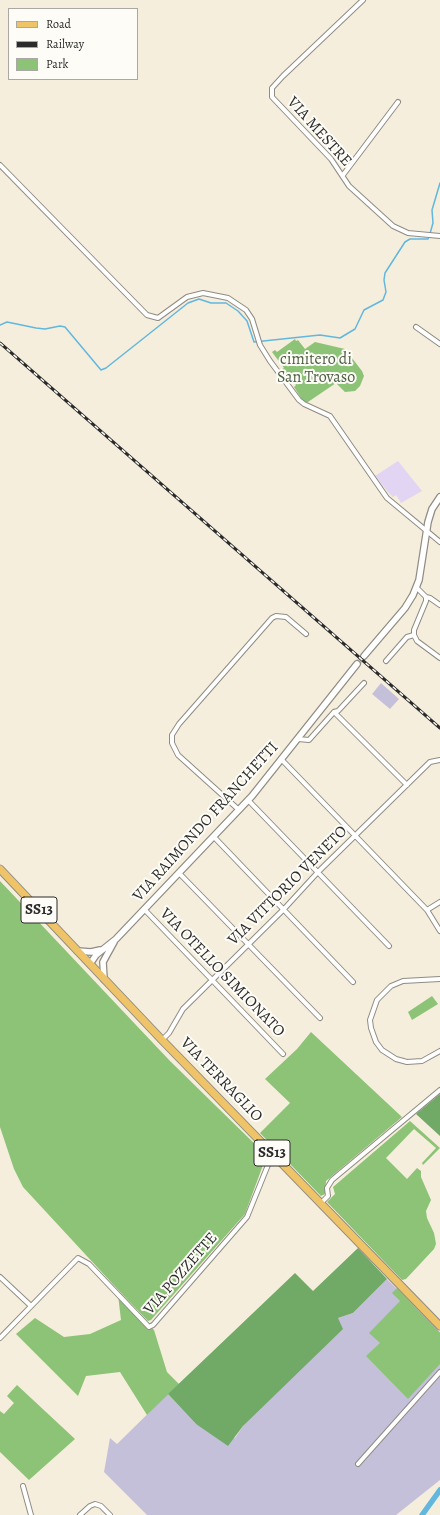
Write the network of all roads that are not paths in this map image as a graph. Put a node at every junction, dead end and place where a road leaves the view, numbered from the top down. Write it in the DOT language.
graph roads {
  1 [pos="364,0"];
  2 [pos="398,102"];
  3 [pos="0,165"];
  4 [pos="343,175"];
  5 [pos="440,236"];
  6 [pos="416,327"];
  7 [pos="440,344"];
  8 [pos="440,497"];
  9 [pos="426,531"];
  10 [pos="440,542"];
  11 [pos="417,588"];
  12 [pos="426,597"];
  13 [pos="440,605"];
  14 [pos="306,634"];
  15 [pos="414,635"];
  16 [pos="364,656"];
  17 [pos="440,658"];
  18 [pos="386,661"];
  19 [pos="357,664"];
  20 [pos="364,683"];
  21 [pos="334,712"];
  22 [pos="298,739"];
  23 [pos="282,760"];
  24 [pos="440,760"];
  25 [pos="407,785"];
  26 [pos="248,800"];
  27 [pos="239,810"];
  28 [pos="356,836"];
  29 [pos="214,837"];
  30 [pos="0,868"];
  31 [pos="318,872"];
  32 [pos="179,873"];
  33 [pos="440,902"];
  34 [pos="144,909"];
  35 [pos="284,909"];
  36 [pos="428,910"];
  37 [pos="440,931"];
  38 [pos="116,939"];
  39 [pos="248,944"];
  40 [pos="389,946"];
  41 [pos="104,948"];
  42 [pos="78,951"];
  43 [pos="105,956"];
  44 [pos="90,964"];
  45 [pos="104,979"];
  46 [pos="440,979"];
  47 [pos="212,980"];
  48 [pos="353,982"];
  49 [pos="320,1018"];
  50 [pos="162,1040"];
  51 [pos="440,1051"];
  52 [pos="283,1054"];
  53 [pos="440,1090"];
  54 [pos="274,1155"];
  55 [pos="321,1203"];
  56 [pos="0,1277"];
  57 [pos="31,1306"];
  58 [pos="440,1326"];
  59 [pos="0,1338"];
  60 [pos="440,1372"];
  61 [pos="358,1464"];
  62 [pos="23,1486"];
  63 [pos="31,1515"];
  64 [pos="80,1515"];
  65 [pos="110,1515"];
  1 -- 4 [label="street, VIA MESTRE"];
  2 -- 4 [label="street"];
  3 -- 9 [label="street"];
  4 -- 5 [label="street, VIA MESTRE"];
  6 -- 7 [label="street"];
  8 -- 9 [label="street"];
  9 -- 10 [label="street"];
  9 -- 11 [label="street"];
  11 -- 12 [label="street"];
  11 -- 16 [label="street"];
  12 -- 13 [label="street"];
  12 -- 15 [label="street"];
  14 -- 27 [label="street"];
  15 -- 17 [label="street"];
  15 -- 18 [label="street"];
  19 -- 22 [label="street, VIA RAIMONDO FRANCHETTI"];
  20 -- 21 [label="street"];
  21 -- 22 [label="street"];
  21 -- 25 [label="street"];
  22 -- 23 [label="street, VIA RAIMONDO FRANCHETTI"];
  23 -- 26 [label="street, VIA RAIMONDO FRANCHETTI"];
  23 -- 28 [label="street"];
  24 -- 25 [label="street, VIA VITTORIO VENETO"];
  25 -- 28 [label="street, VIA VITTORIO VENETO"];
  26 -- 27 [label="street, VIA RAIMONDO FRANCHETTI"];
  26 -- 31 [label="street"];
  27 -- 29 [label="street, VIA RAIMONDO FRANCHETTI"];
  28 -- 31 [label="street, VIA VITTORIO VENETO"];
  28 -- 36 [label="street"];
  29 -- 32 [label="street, VIA RAIMONDO FRANCHETTI"];
  29 -- 35 [label="street"];
  30 -- 42 [label="main road, VIA TERRAGLIO / SS13"];
  31 -- 35 [label="street, VIA VITTORIO VENETO"];
  31 -- 40 [label="street"];
  32 -- 34 [label="street, VIA RAIMONDO FRANCHETTI"];
  32 -- 39 [label="street"];
  33 -- 36 [label="street"];
  34 -- 38 [label="street, VIA RAIMONDO FRANCHETTI"];
  34 -- 47 [label="street, VIA OTELLO SIMIONATO"];
  35 -- 39 [label="street, VIA VITTORIO VENETO"];
  35 -- 48 [label="street"];
  36 -- 37 [label="street"];
  38 -- 41 [label="street, VIA RAIMONDO FRANCHETTI"];
  38 -- 43 [label="street, VIA RAIMONDO FRANCHETTI"];
  39 -- 47 [label="street, VIA VITTORIO VENETO"];
  39 -- 49 [label="street"];
  41 -- 42 [label="street, VIA RAIMONDO FRANCHETTI"];
  41 -- 44 [label="street, VIA RAIMONDO FRANCHETTI"];
  42 -- 44 [label="main road, VIA TERRAGLIO / SS13"];
  43 -- 44 [label="street, VIA RAIMONDO FRANCHETTI"];
  43 -- 45 [label="street, VIA RAIMONDO FRANCHETTI"];
  44 -- 45 [label="main road, VIA TERRAGLIO / SS13"];
  45 -- 50 [label="main road, VIA TERRAGLIO / SS13"];
  46 -- 51 [label="street"];
  47 -- 50 [label="street, VIA VITTORIO VENETO"];
  47 -- 52 [label="street, VIA OTELLO SIMIONATO"];
  50 -- 54 [label="main road, VIA TERRAGLIO / SS13"];
  53 -- 55 [label="street"];
  54 -- 55 [label="main road, VIA TERRAGLIO / SS13"];
  54 -- 57 [label="street, VIA POZZETTE"];
  55 -- 58 [label="main road, VIA TERRAGLIO / SS13"];
  56 -- 57 [label="street"];
  57 -- 59 [label="street, VIA POZZETTE"];
  60 -- 61 [label="street"];
  62 -- 63 [label="street"];
  64 -- 65 [label="street"];
}
